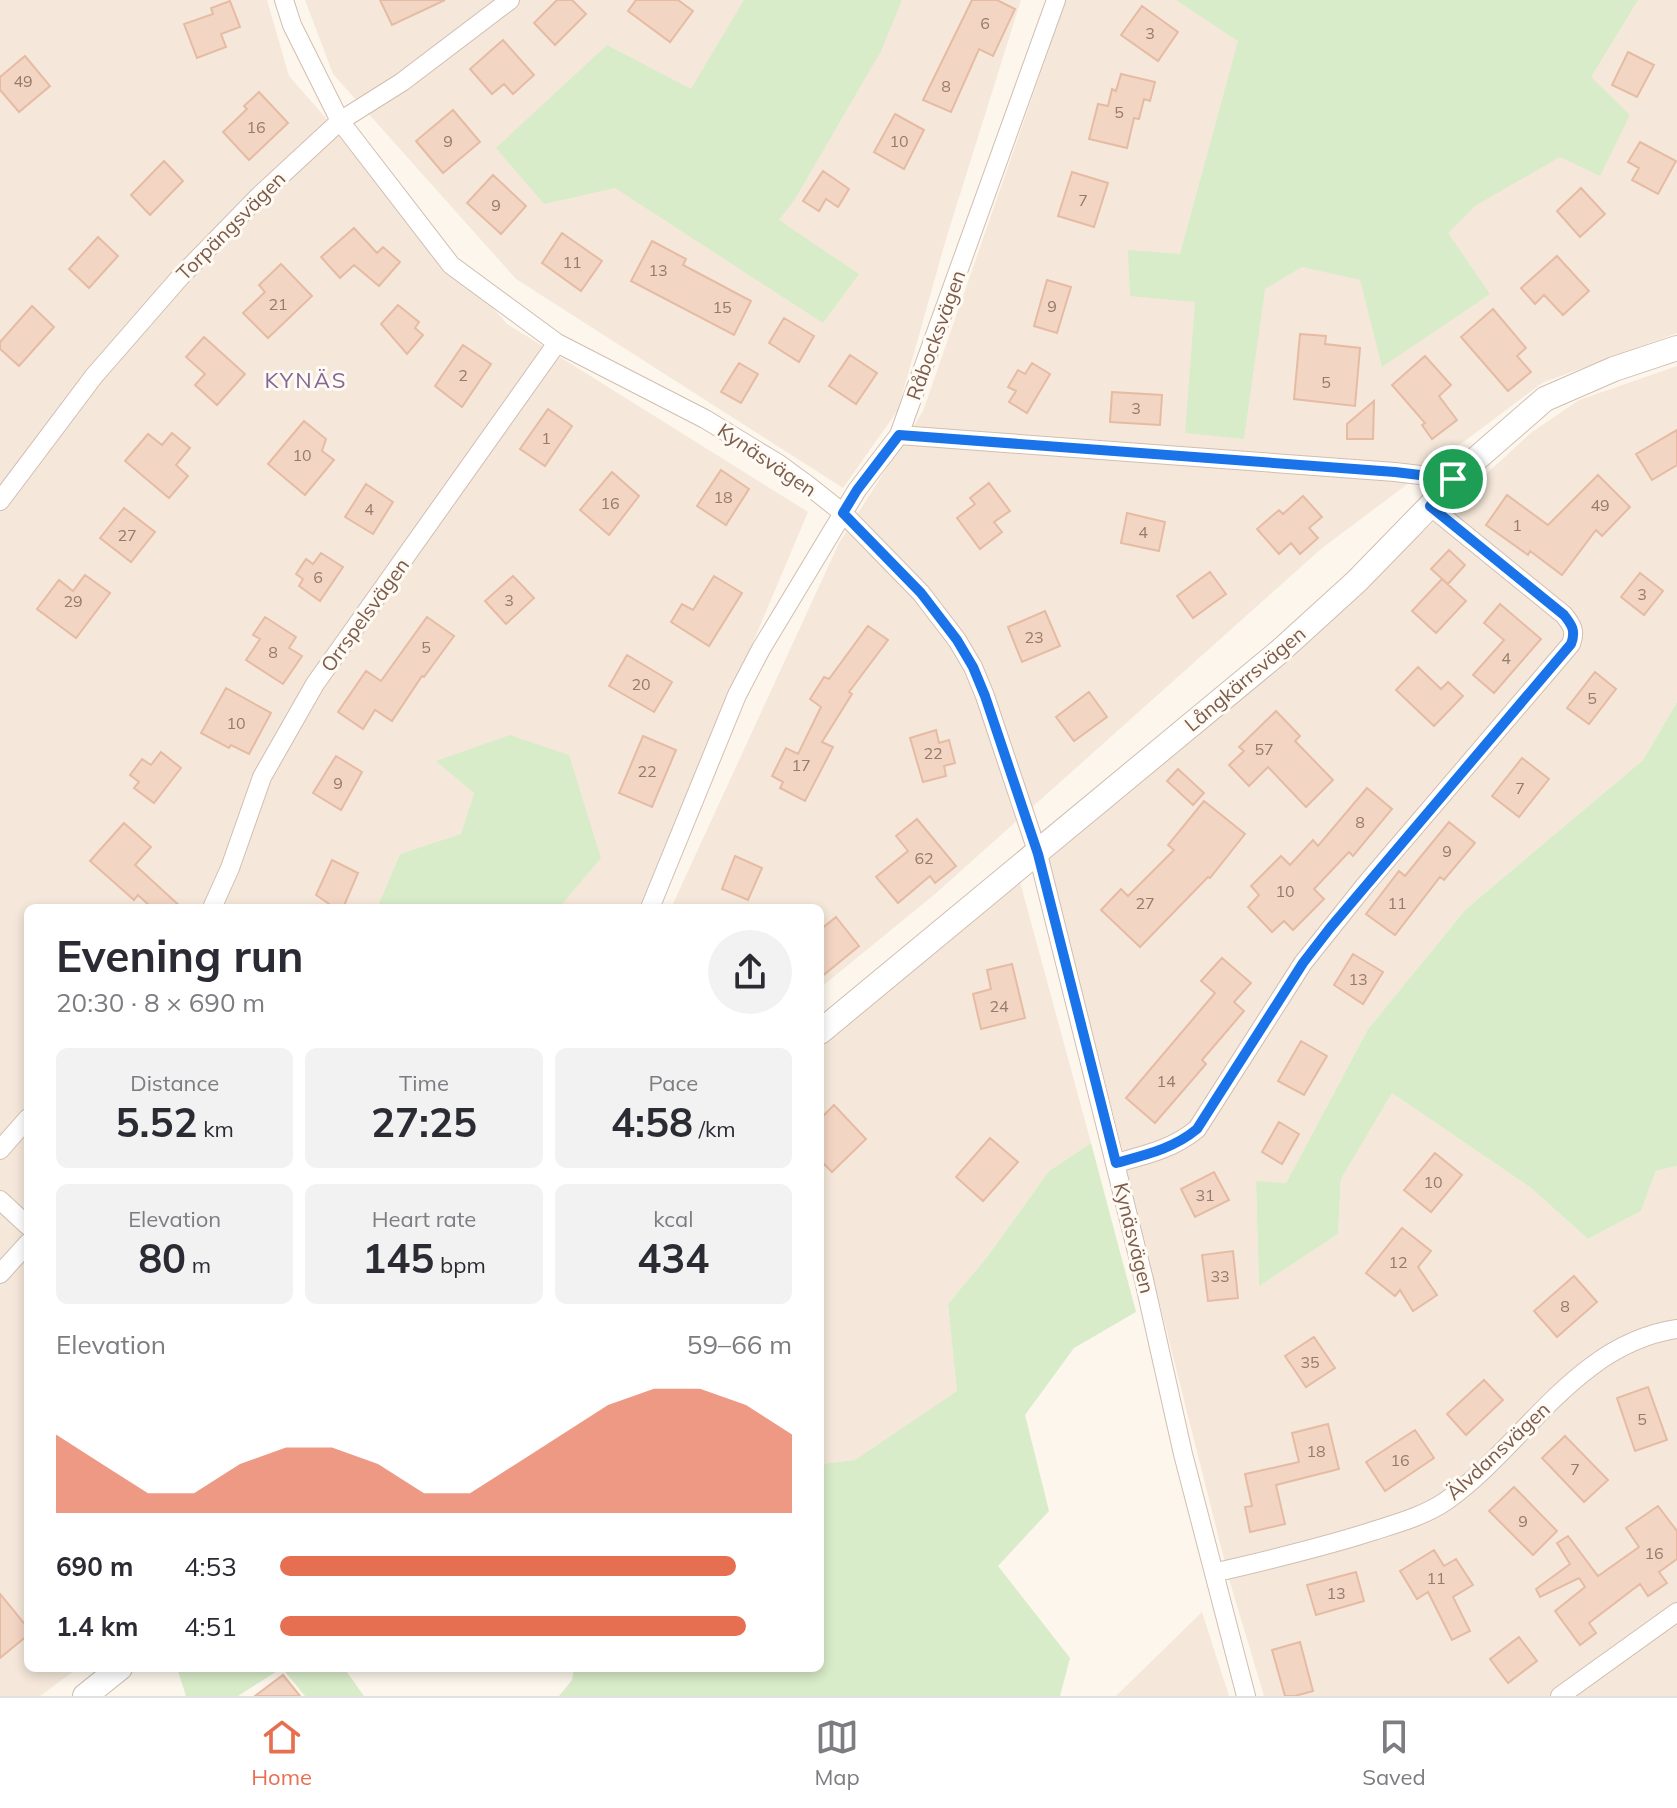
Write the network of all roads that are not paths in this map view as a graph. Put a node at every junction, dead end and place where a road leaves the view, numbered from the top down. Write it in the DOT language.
graph roads {
  1 [pos="284,0"];
  2 [pos="510,0"];
  3 [pos="1056,0"];
  4 [pos="340,121"];
  5 [pos="557,343"];
  6 [pos="1677,348"];
  7 [pos="899,435"];
  8 [pos="1453,479"];
  9 [pos="0,501"];
  10 [pos="1430,506"];
  11 [pos="843,513"];
  12 [pos="1038,854"];
  13 [pos="214,904"];
  14 [pos="652,904"];
  15 [pos="824,1029"];
  16 [pos="24,1123"];
  17 [pos="0,1150"];
  18 [pos="1116,1163"];
  19 [pos="0,1200"];
  20 [pos="24,1222"];
  21 [pos="24,1247"];
  22 [pos="0,1274"];
  23 [pos="1677,1329"];
  24 [pos="1214,1573"];
  25 [pos="1677,1612"];
  26 [pos="115,1672"];
  27 [pos="85,1696"];
  28 [pos="1246,1696"];
  29 [pos="1560,1696"];
  1 -- 4 [label="street, Kynäsvägen"];
  2 -- 4 [label="street, Torpängsvägen"];
  3 -- 7 [label="street, Råbocksvägen"];
  4 -- 5 [label="street, Kynäsvägen"];
  4 -- 9 [label="street, Torpängsvägen"];
  5 -- 11 [label="street, Kynäsvägen"];
  5 -- 13 [label="street, Orrspelsvägen"];
  6 -- 8 [label="street, Långkärrsvägen"];
  7 -- 8 [label="street"];
  7 -- 11 [label="street, Råbocksvägen"];
  8 -- 10 [label="street, Långkärrsvägen"];
  10 -- 12 [label="street, Långkärrsvägen"];
  10 -- 18 [label="street"];
  11 -- 12 [label="street, Kynäsvägen"];
  11 -- 14 [label="street, Råbocksvägen"];
  12 -- 15 [label="street, Långkärrsvägen"];
  12 -- 18 [label="street, Kynäsvägen"];
  16 -- 17 [label="street"];
  18 -- 24 [label="street, Kynäsvägen"];
  19 -- 20 [label="street"];
  21 -- 22 [label="street"];
  23 -- 24 [label="street, Älvdansvägen"];
  24 -- 28 [label="street, Kynäsvägen"];
  25 -- 29 [label="street"];
  26 -- 27 [label="street"];
}
